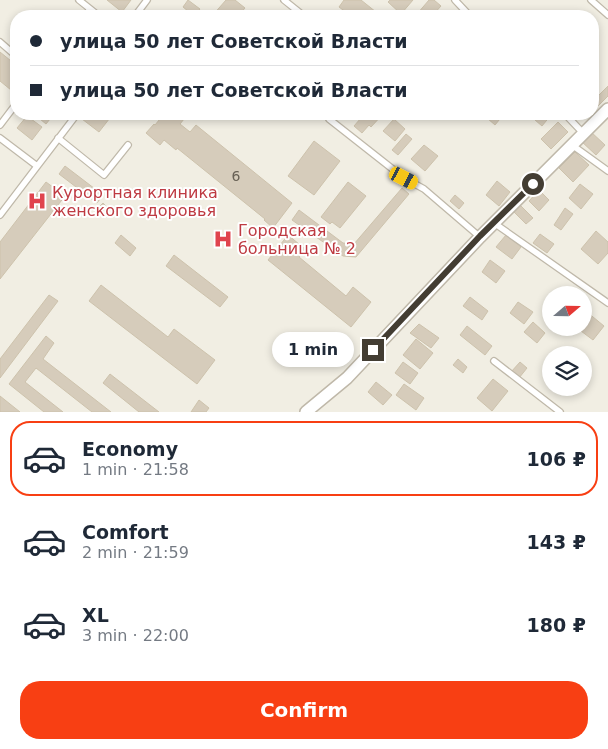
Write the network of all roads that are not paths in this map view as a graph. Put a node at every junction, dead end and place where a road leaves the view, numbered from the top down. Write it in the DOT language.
graph roads {
  1 [pos="79,0"];
  2 [pos="147,0"];
  3 [pos="284,0"];
  4 [pos="455,0"];
  5 [pos="591,0"];
  6 [pos="90,9"];
  7 [pos="139,10"];
  8 [pos="296,10"];
  9 [pos="464,10"];
  10 [pos="608,15"];
  11 [pos="0,42"];
  12 [pos="10,51"];
  13 [pos="10,112"];
  14 [pos="72,120"];
  15 [pos="329,120"];
  16 [pos="570,120"];
  17 [pos="597,120"];
  18 [pos="0,125"];
  19 [pos="583,133"];
  20 [pos="0,138"];
  21 [pos="58,138"];
  22 [pos="128,145"];
  23 [pos="572,145"];
  24 [pos="36,166"];
  25 [pos="608,171"];
  26 [pos="0,215"];
  27 [pos="494,223"];
  28 [pos="480,236"];
  29 [pos="608,303"];
  30 [pos="494,361"];
  31 [pos="306,412"];
  32 [pos="560,412"];
  1 -- 6 [label="lane"];
  2 -- 7 [label="lane"];
  3 -- 8 [label="lane"];
  4 -- 9 [label="lane"];
  5 -- 10 [label="lane"];
  11 -- 12 [label="lane"];
  13 -- 18 [label="lane"];
  14 -- 21 [label="lane"];
  15 -- 28 [label="lane"];
  16 -- 19 [label="lane"];
  17 -- 19 [label="street"];
  19 -- 23 [label="street"];
  20 -- 24 [label="lane"];
  21 -- 22 [label="lane"];
  21 -- 24 [label="lane"];
  23 -- 25 [label="lane"];
  23 -- 27 [label="street"];
  24 -- 26 [label="lane"];
  27 -- 28 [label="street"];
  27 -- 29 [label="lane"];
  28 -- 31 [label="street"];
  30 -- 32 [label="lane"];
}
